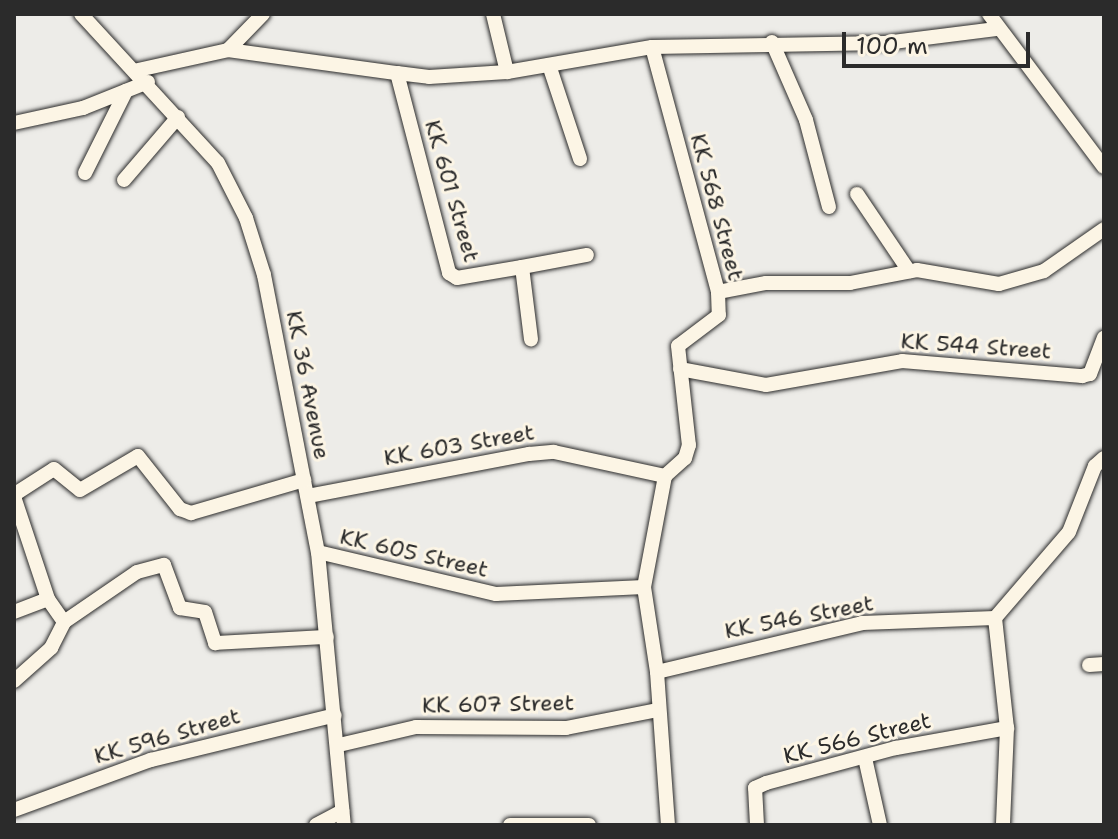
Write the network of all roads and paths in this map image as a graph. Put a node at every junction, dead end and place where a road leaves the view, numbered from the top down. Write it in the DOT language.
graph roads {
  1 [pos="81,14"];
  2 [pos="263,14"];
  3 [pos="493,14"];
  4 [pos="989,14"];
  5 [pos="996,29"];
  6 [pos="772,42"];
  7 [pos="652,47"];
  8 [pos="228,50"];
  9 [pos="549,65"];
  10 [pos="507,72"];
  11 [pos="397,73"];
  12 [pos="143,76"];
  13 [pos="126,91"];
  14 [pos="178,117"];
  15 [pos="14,123"];
  16 [pos="1100,151"];
  17 [pos="580,159"];
  18 [pos="1104,167"];
  19 [pos="85,173"];
  20 [pos="124,180"];
  21 [pos="857,194"];
  22 [pos="829,207"];
  23 [pos="1104,229"];
  24 [pos="587,255"];
  25 [pos="522,267"];
  26 [pos="909,271"];
  27 [pos="718,292"];
  28 [pos="1104,338"];
  29 [pos="531,339"];
  30 [pos="680,369"];
  31 [pos="1104,458"];
  32 [pos="665,476"];
  33 [pos="304,480"];
  34 [pos="308,496"];
  35 [pos="318,552"];
  36 [pos="644,587"];
  37 [pos="48,599"];
  38 [pos="14,612"];
  39 [pos="995,618"];
  40 [pos="64,622"];
  41 [pos="327,637"];
  42 [pos="657,672"];
  43 [pos="14,681"];
  44 [pos="658,710"];
  45 [pos="335,715"];
  46 [pos="1007,728"];
  47 [pos="339,745"];
  48 [pos="865,758"];
  49 [pos="14,810"];
  50 [pos="343,818"];
  51 [pos="316,825"];
  52 [pos="510,825"];
  53 [pos="589,825"];
  54 [pos="668,825"];
  55 [pos="757,825"];
  56 [pos="880,825"];
  57 [pos="1003,825"];
  1 -- 12 [label="street, KK 36 Avenue"];
  2 -- 8 [label="street"];
  3 -- 10 [label="street"];
  4 -- 5 [label="street"];
  5 -- 6 [label="street"];
  5 -- 16 [label="street"];
  6 -- 7 [label="street"];
  6 -- 22 [label="street"];
  7 -- 9 [label="street"];
  7 -- 27 [label="street, KK 568 Street"];
  8 -- 11 [label="street"];
  8 -- 12 [label="street"];
  9 -- 10 [label="street"];
  9 -- 17 [label="street"];
  10 -- 11 [label="street"];
  11 -- 25 [label="street, KK 601 Street"];
  12 -- 13 [label="street"];
  12 -- 14 [label="street, KK 36 Avenue"];
  13 -- 15 [label="street"];
  13 -- 19 [label="street"];
  14 -- 20 [label="street"];
  14 -- 33 [label="street, KK 36 Avenue"];
  16 -- 18 [label="street"];
  21 -- 26 [label="street"];
  23 -- 26 [label="street"];
  24 -- 25 [label="street"];
  25 -- 29 [label="street"];
  26 -- 27 [label="street"];
  27 -- 30 [label="street, KK 568 Street"];
  28 -- 30 [label="street, KK 544 Street"];
  30 -- 32 [label="street, KK 568 Street"];
  31 -- 39 [label="street"];
  32 -- 34 [label="street, KK 603 Street"];
  32 -- 36 [label="street, KK 568 Street"];
  33 -- 34 [label="street, KK 36 Avenue"];
  33 -- 37 [label="street"];
  34 -- 35 [label="street, KK 36 Avenue"];
  35 -- 36 [label="street, KK 605 Street"];
  35 -- 41 [label="street, KK 36 Avenue"];
  36 -- 42 [label="street, KK 568 Street"];
  37 -- 38 [label="street"];
  37 -- 40 [label="street"];
  39 -- 42 [label="street, KK 546 Street"];
  39 -- 46 [label="street"];
  40 -- 41 [label="street"];
  40 -- 43 [label="street"];
  41 -- 45 [label="street, KK 36 Avenue"];
  42 -- 44 [label="street, KK 568 Street"];
  44 -- 47 [label="street, KK 607 Street"];
  44 -- 54 [label="street, KK 568 Street"];
  45 -- 47 [label="street, KK 36 Avenue"];
  45 -- 49 [label="street, KK 596 Street"];
  46 -- 48 [label="street, KK 566 Street"];
  46 -- 57 [label="street"];
  47 -- 50 [label="street, KK 36 Avenue"];
  48 -- 55 [label="street, KK 566 Street"];
  48 -- 56 [label="street"];
  50 -- 51 [label="street"];
  52 -- 53 [label="street"];
}
